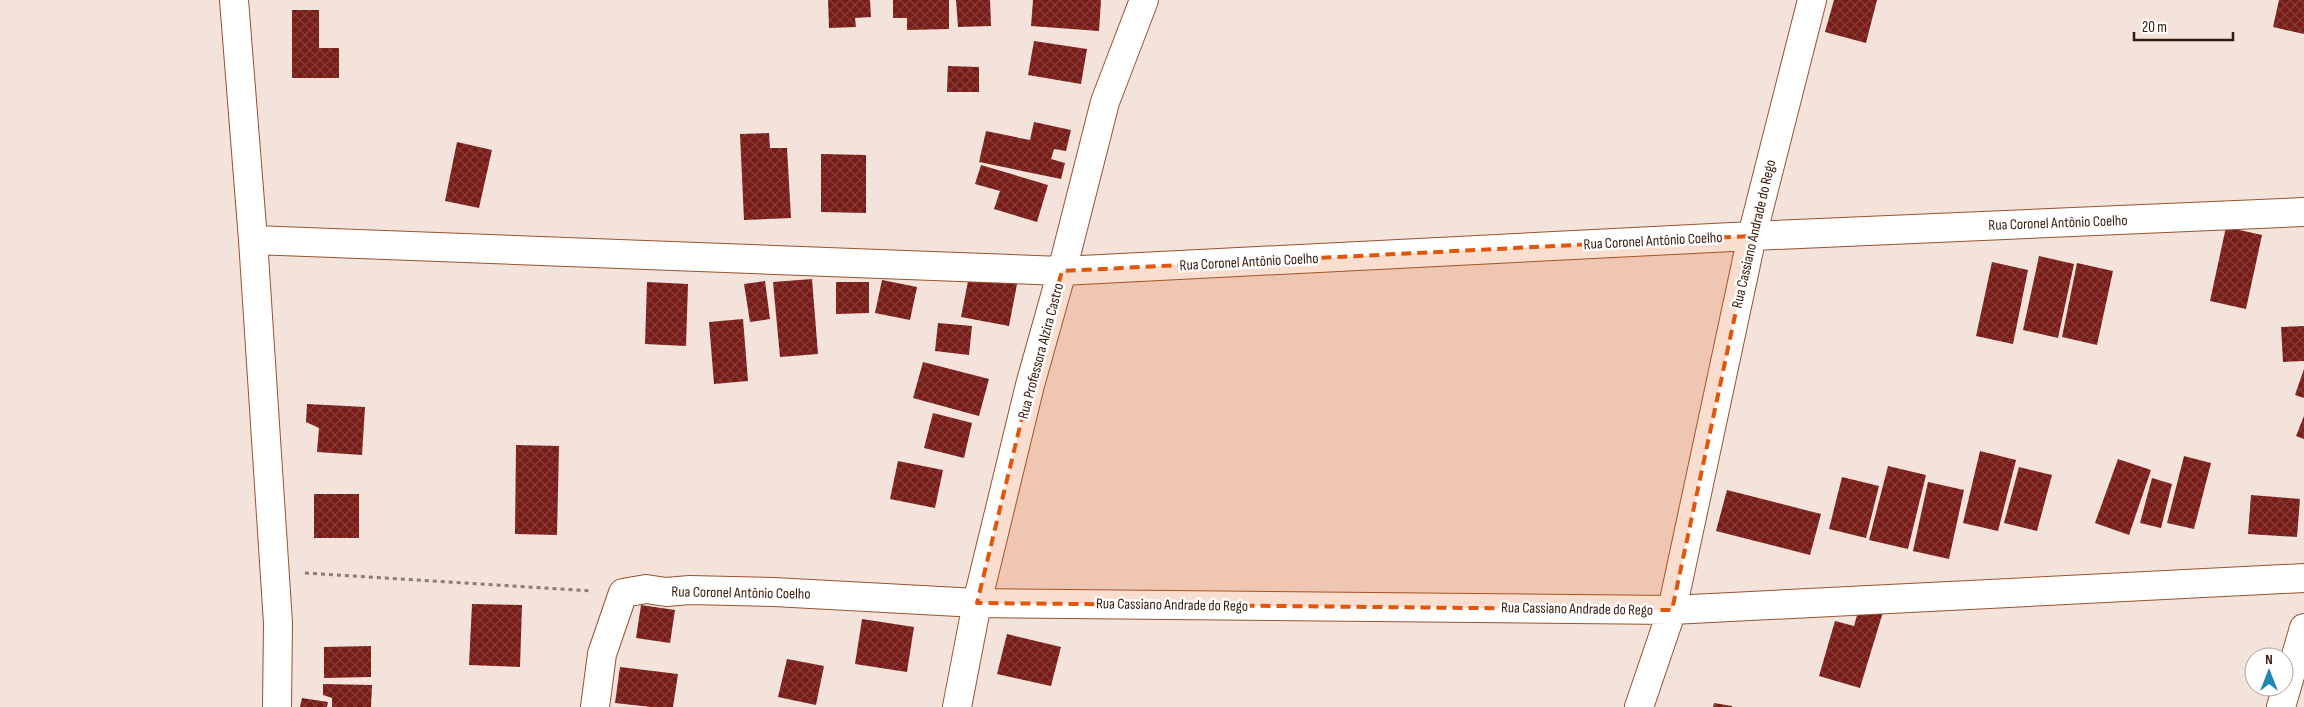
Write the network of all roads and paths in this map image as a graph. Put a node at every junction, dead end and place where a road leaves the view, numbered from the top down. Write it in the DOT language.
graph roads {
  1 [pos="234,0"];
  2 [pos="1144,0"];
  3 [pos="1812,0"];
  4 [pos="2304,212"];
  5 [pos="1752,236"];
  6 [pos="253,240"];
  7 [pos="1062,271"];
  8 [pos="275,571"];
  9 [pos="2304,578"];
  10 [pos="624,593"];
  11 [pos="977,603"];
  12 [pos="1672,610"];
  13 [pos="2304,628"];
  14 [pos="277,707"];
  15 [pos="595,707"];
  16 [pos="957,707"];
  17 [pos="1640,707"];
  18 [pos="2281,707"];
  1 -- 6 [label="street"];
  2 -- 7 [label="street, Rua Professora Alzira Castro"];
  3 -- 5 [label="street, Rua Cassiano Andrade do Rego"];
  4 -- 5 [label="street, Rua Coronel Antônio Coelho"];
  5 -- 7 [label="street, Rua Coronel Antônio Coelho"];
  5 -- 12 [label="street, Rua Cassiano Andrade do Rego"];
  6 -- 7 [label="street, Rua Coronel Antônio Coelho"];
  6 -- 8 [label="street"];
  7 -- 11 [label="street, Rua Professora Alzira Castro"];
  8 -- 10 [label="path"];
  8 -- 14 [label="street"];
  9 -- 12 [label="street"];
  10 -- 11 [label="street, Rua Coronel Antônio Coelho"];
  10 -- 15 [label="street"];
  11 -- 12 [label="street, Rua Cassiano Andrade do Rego"];
  11 -- 16 [label="street, Rua Professora Alzira Castro"];
  12 -- 17 [label="street"];
  13 -- 18 [label="street"];
}
